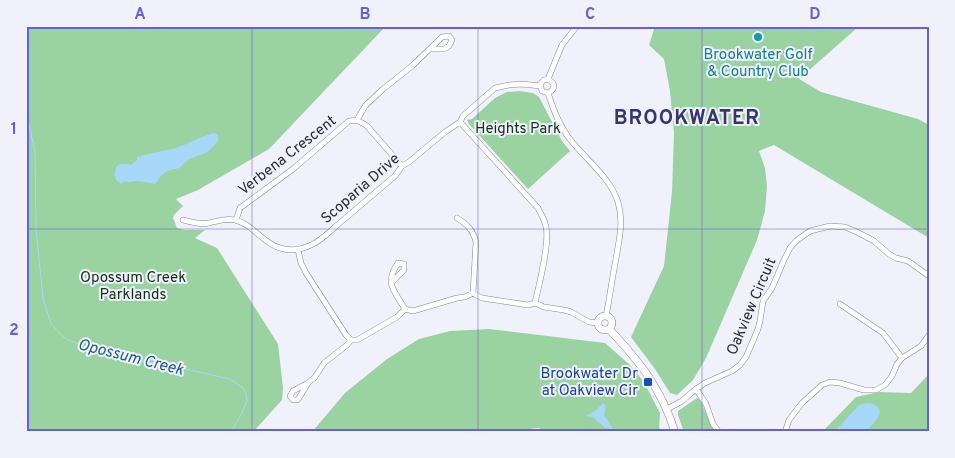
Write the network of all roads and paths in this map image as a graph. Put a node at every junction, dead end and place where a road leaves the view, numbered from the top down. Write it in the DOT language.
graph roads {
  1 [pos="578,26"];
  2 [pos="430,49"];
  3 [pos="548,79"];
  4 [pos="540,86"];
  5 [pos="548,93"];
  6 [pos="357,120"];
  7 [pos="460,122"];
  8 [pos="401,167"];
  9 [pos="406,172"];
  10 [pos="457,218"];
  11 [pos="183,220"];
  12 [pos="236,220"];
  13 [pos="298,250"];
  14 [pos="929,276"];
  15 [pos="391,283"];
  16 [pos="473,293"];
  17 [pos="535,303"];
  18 [pos="840,304"];
  19 [pos="405,308"];
  20 [pos="606,316"];
  21 [pos="598,323"];
  22 [pos="610,329"];
  23 [pos="929,335"];
  24 [pos="351,340"];
  25 [pos="902,358"];
  26 [pos="308,383"];
  27 [pos="696,389"];
  28 [pos="667,409"];
  29 [pos="675,432"];
  30 [pos="719,432"];
  31 [pos="784,432"];
  1 -- 3 [label="street"];
  2 -- 6 [label="street"];
  3 -- 4 [label="street"];
  3 -- 5 [label="street"];
  4 -- 5 [label="street"];
  4 -- 7 [label="street, Scoparia Drive"];
  5 -- 20 [label="street"];
  6 -- 8 [label="street, Verbena Crescent"];
  6 -- 12 [label="street, Verbena Crescent"];
  7 -- 8 [label="street, Scoparia Drive"];
  7 -- 17 [label="street"];
  8 -- 9 [label="street"];
  8 -- 13 [label="street, Scoparia Drive"];
  10 -- 16 [label="street"];
  11 -- 12 [label="street"];
  12 -- 13 [label="street"];
  13 -- 24 [label="street"];
  14 -- 27 [label="street, Oakview Circuit"];
  15 -- 19 [label="street"];
  16 -- 17 [label="street"];
  16 -- 19 [label="street"];
  17 -- 21 [label="street"];
  18 -- 25 [label="street"];
  19 -- 24 [label="street"];
  20 -- 21 [label="street"];
  20 -- 22 [label="street"];
  21 -- 22 [label="street"];
  22 -- 28 [label="street"];
  23 -- 25 [label="street"];
  24 -- 26 [label="street"];
  25 -- 31 [label="street"];
  27 -- 28 [label="street, Oakview Circuit"];
  27 -- 30 [label="street"];
  28 -- 29 [label="street"];
}
